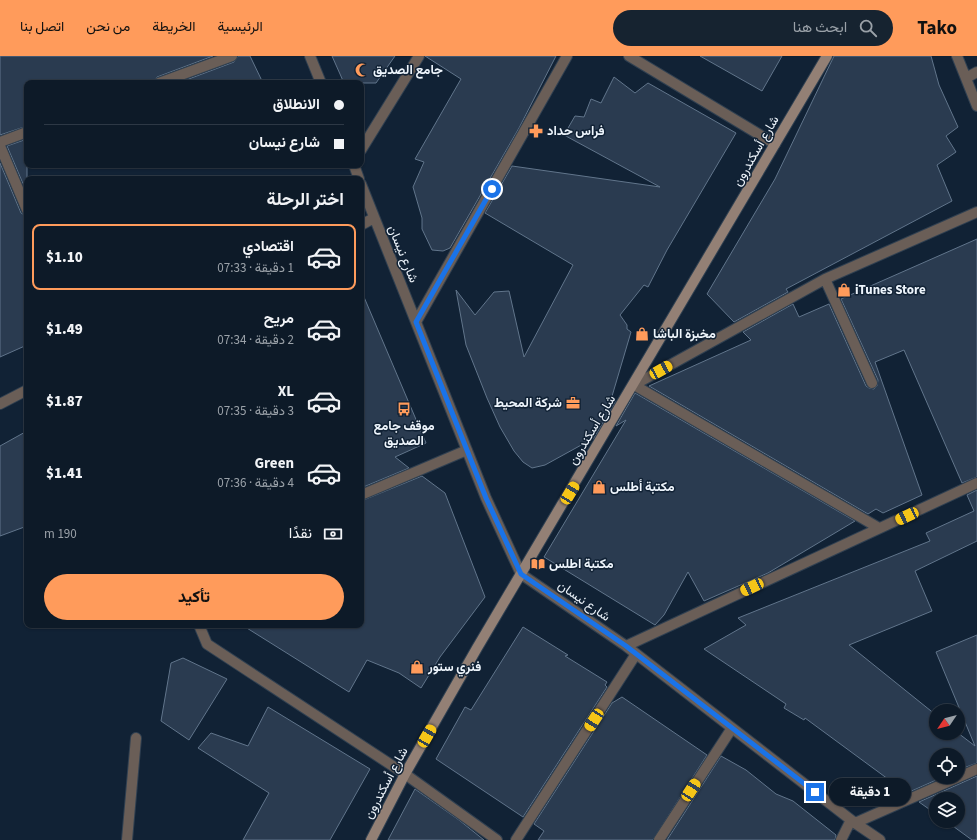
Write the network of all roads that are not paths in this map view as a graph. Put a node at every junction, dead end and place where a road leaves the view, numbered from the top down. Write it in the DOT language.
graph roads {
  1 [pos="232,56"];
  2 [pos="310,56"];
  3 [pos="419,56"];
  4 [pos="567,56"];
  5 [pos="629,56"];
  6 [pos="827,56"];
  7 [pos="957,56"];
  8 [pos="977,72"];
  9 [pos="966,78"];
  10 [pos="167,80"];
  11 [pos="320,80"];
  12 [pos="977,106"];
  13 [pos="24,133"];
  14 [pos="0,142"];
  15 [pos="775,144"];
  16 [pos="364,145"];
  17 [pos="0,146"];
  18 [pos="364,192"];
  19 [pos="24,203"];
  20 [pos="977,212"];
  21 [pos="374,218"];
  22 [pos="364,223"];
  23 [pos="825,279"];
  24 [pos="416,322"];
  25 [pos="872,383"];
  26 [pos="634,385"];
  27 [pos="24,392"];
  28 [pos="0,404"];
  29 [pos="467,450"];
  30 [pos="977,483"];
  31 [pos="364,494"];
  32 [pos="880,528"];
  33 [pos="521,574"];
  34 [pos="200,628"];
  35 [pos="626,646"];
  36 [pos="636,654"];
  37 [pos="732,728"];
  38 [pos="136,738"];
  39 [pos="977,769"];
  40 [pos="405,774"];
  41 [pos="853,821"];
  42 [pos="127,840"];
  43 [pos="371,840"];
  44 [pos="497,840"];
  45 [pos="516,840"];
  46 [pos="659,840"];
  47 [pos="841,840"];
  48 [pos="880,840"];
  1 -- 10 [label="street"];
  2 -- 11 [label="street"];
  3 -- 16 [label="street"];
  4 -- 24 [label="street"];
  5 -- 15 [label="street"];
  6 -- 15 [label="main road, شارع أسكندرون"];
  7 -- 9 [label="street"];
  8 -- 9 [label="street"];
  9 -- 12 [label="street"];
  13 -- 14 [label="street"];
  15 -- 26 [label="main road, شارع أسكندرون"];
  17 -- 19 [label="street"];
  18 -- 21 [label="street, شارع نيسان"];
  20 -- 23 [label="street"];
  21 -- 22 [label="street"];
  21 -- 24 [label="street, شارع نيسان"];
  23 -- 25 [label="street"];
  23 -- 26 [label="street"];
  24 -- 29 [label="street, شارع نيسان"];
  26 -- 32 [label="street"];
  26 -- 33 [label="main road, شارع أسكندرون"];
  27 -- 28 [label="street"];
  29 -- 31 [label="street"];
  29 -- 33 [label="street, شارع نيسان"];
  30 -- 32 [label="street"];
  32 -- 35 [label="street"];
  33 -- 35 [label="street, شارع نيسان"];
  33 -- 40 [label="main road, شارع أسكندرون"];
  34 -- 40 [label="street"];
  35 -- 36 [label="street, شارع نيسان"];
  36 -- 37 [label="street, شارع نيسان"];
  36 -- 45 [label="street"];
  37 -- 41 [label="street, شارع نيسان"];
  37 -- 46 [label="street"];
  38 -- 42 [label="street"];
  39 -- 41 [label="street"];
  40 -- 43 [label="main road, شارع أسكندرون"];
  40 -- 44 [label="street"];
  41 -- 47 [label="street"];
  41 -- 48 [label="street, شارع نيسان"];
}
